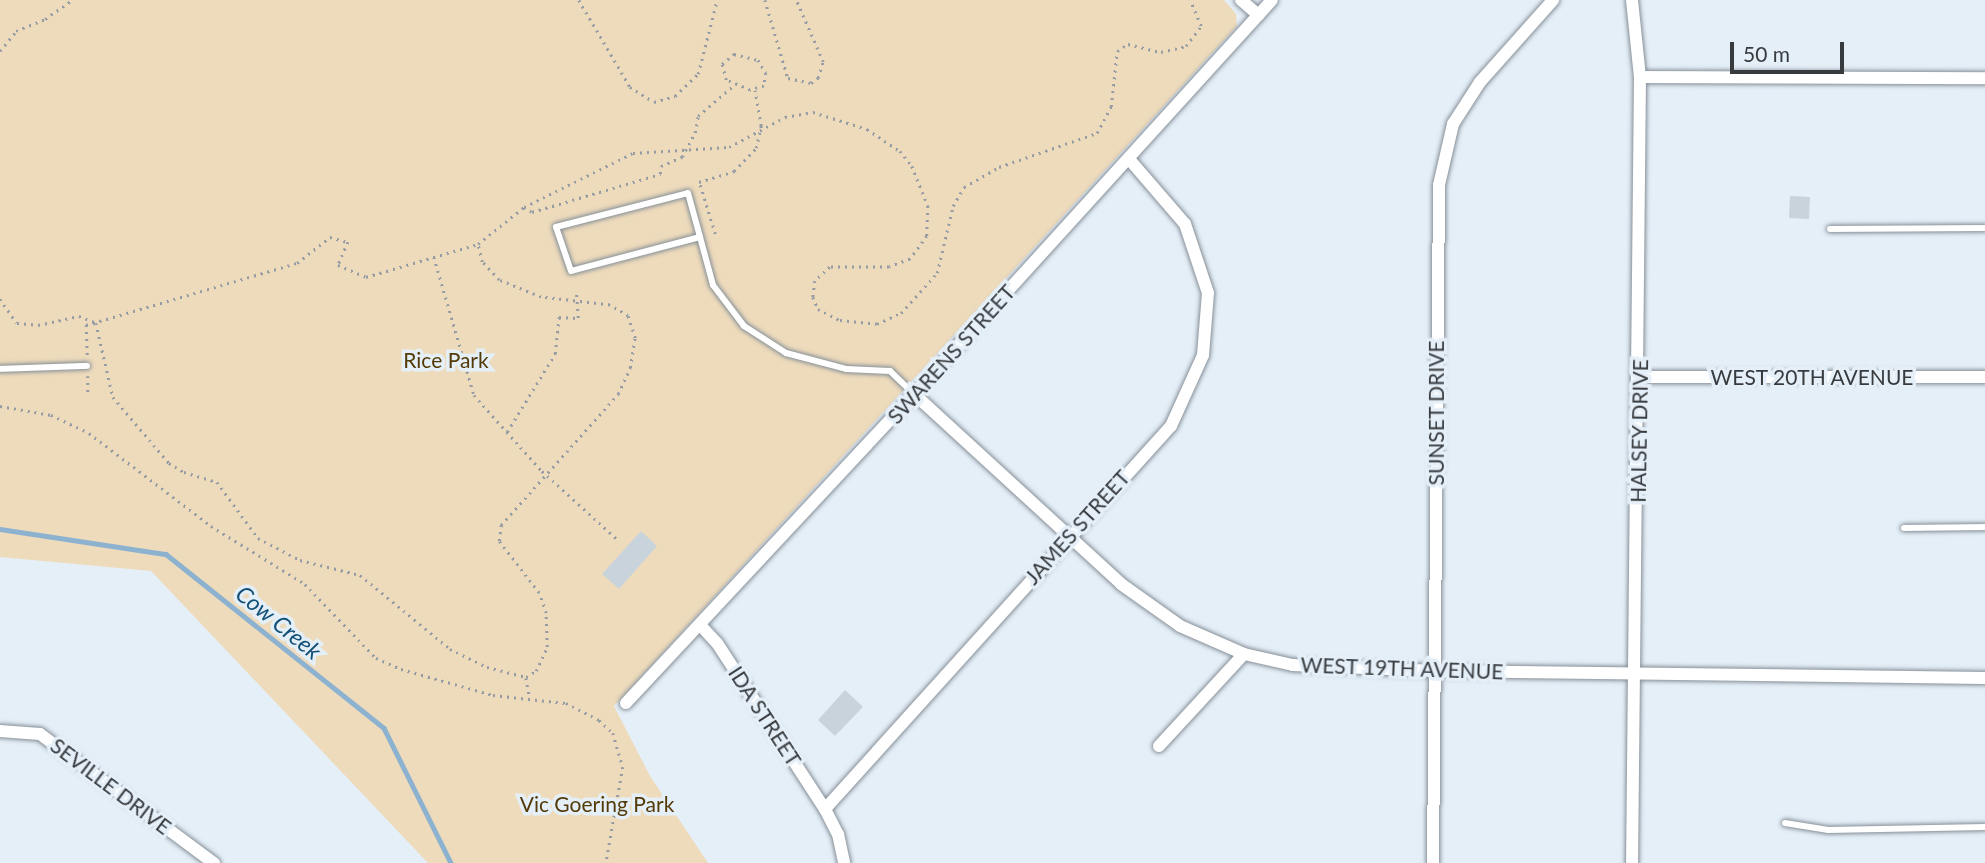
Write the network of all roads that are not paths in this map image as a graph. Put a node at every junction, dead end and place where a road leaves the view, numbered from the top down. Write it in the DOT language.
graph roads {
  1 [pos="1241,0"];
  2 [pos="1272,0"];
  3 [pos="1553,0"];
  4 [pos="1632,0"];
  5 [pos="1258,15"];
  6 [pos="1640,77"];
  7 [pos="1985,78"];
  8 [pos="1129,159"];
  9 [pos="1985,228"];
  10 [pos="1829,229"];
  11 [pos="700,237"];
  12 [pos="87,366"];
  13 [pos="0,369"];
  14 [pos="1640,377"];
  15 [pos="1985,377"];
  16 [pos="914,394"];
  17 [pos="1985,527"];
  18 [pos="1904,528"];
  19 [pos="1068,536"];
  20 [pos="701,626"];
  21 [pos="1244,654"];
  22 [pos="1437,671"];
  23 [pos="1635,673"];
  24 [pos="1985,678"];
  25 [pos="626,703"];
  26 [pos="0,731"];
  27 [pos="1159,746"];
  28 [pos="825,809"];
  29 [pos="1785,823"];
  30 [pos="1985,827"];
  31 [pos="214,863"];
  32 [pos="844,863"];
  33 [pos="1433,863"];
  34 [pos="1632,863"];
  1 -- 5 [label="street"];
  2 -- 5 [label="street, SWARENS STREET"];
  3 -- 22 [label="street, SUNSET DRIVE"];
  4 -- 6 [label="street, HALSEY DRIVE"];
  5 -- 8 [label="street, SWARENS STREET"];
  6 -- 7 [label="street"];
  6 -- 14 [label="street, HALSEY DRIVE"];
  8 -- 16 [label="street, SWARENS STREET"];
  8 -- 19 [label="street, JAMES STREET"];
  9 -- 10 [label="lane"];
  11 -- 11 [label="lane"];
  11 -- 16 [label="lane"];
  12 -- 13 [label="lane"];
  14 -- 15 [label="street, WEST 20TH AVENUE"];
  14 -- 23 [label="street, HALSEY DRIVE"];
  16 -- 19 [label="street, WEST 19TH AVENUE"];
  16 -- 20 [label="street, SWARENS STREET"];
  17 -- 18 [label="lane"];
  19 -- 21 [label="street, WEST 19TH AVENUE"];
  19 -- 28 [label="street, JAMES STREET"];
  20 -- 25 [label="street, SWARENS STREET"];
  20 -- 28 [label="street, IDA STREET"];
  21 -- 22 [label="street, WEST 19TH AVENUE"];
  21 -- 27 [label="street"];
  22 -- 23 [label="street, WEST 19TH AVENUE"];
  22 -- 33 [label="street, SUNSET DRIVE"];
  23 -- 24 [label="street, WEST 19TH AVENUE"];
  23 -- 34 [label="street, HALSEY DRIVE"];
  26 -- 31 [label="street, SEVILLE DRIVE"];
  28 -- 32 [label="street"];
  29 -- 30 [label="lane"];
}
